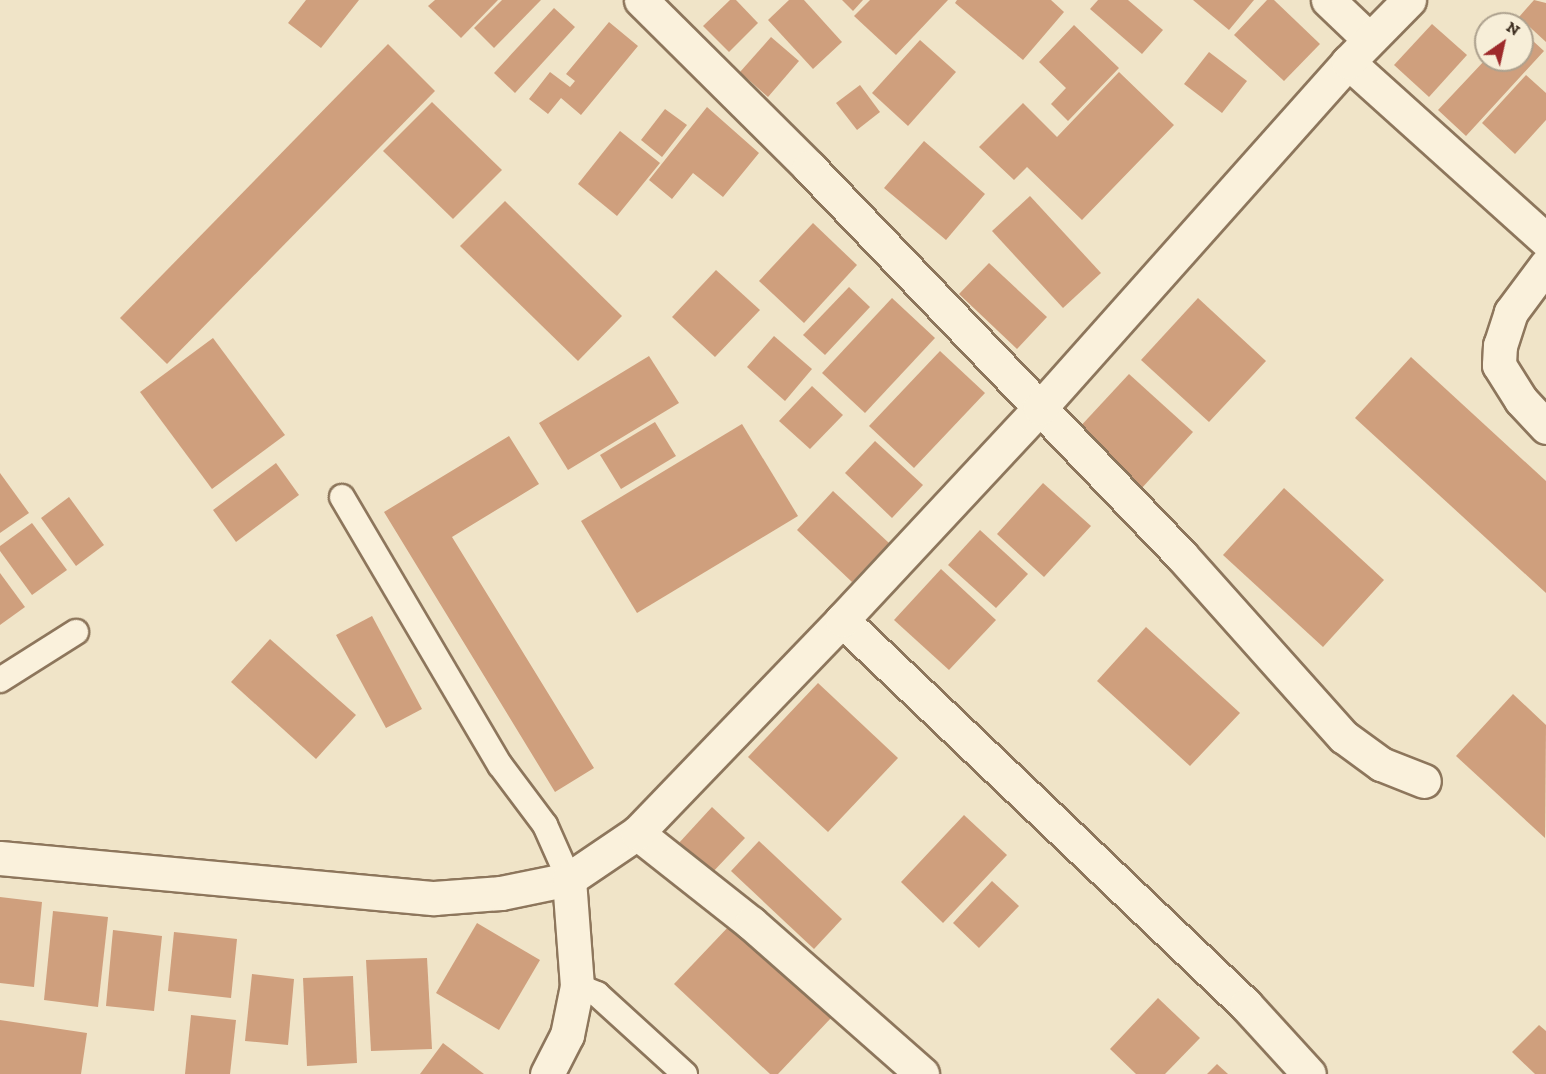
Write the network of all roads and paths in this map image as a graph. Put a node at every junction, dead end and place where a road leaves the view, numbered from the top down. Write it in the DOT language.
graph roads {
  1 [pos="641,0"];
  2 [pos="1328,0"];
  3 [pos="1409,0"];
  4 [pos="1359,51"];
  5 [pos="1546,240"];
  6 [pos="1546,265"];
  7 [pos="1040,408"];
  8 [pos="1546,428"];
  9 [pos="342,497"];
  10 [pos="842,620"];
  11 [pos="76,632"];
  12 [pos="0,680"];
  13 [pos="1424,781"];
  14 [pos="637,833"];
  15 [pos="2,854"];
  16 [pos="569,879"];
  17 [pos="577,986"];
  18 [pos="548,1074"];
  19 [pos="685,1074"];
  20 [pos="922,1074"];
  21 [pos="1310,1074"];
  1 -- 7 [label="street"];
  2 -- 4 [label="street"];
  3 -- 4 [label="street"];
  4 -- 5 [label="street"];
  4 -- 7 [label="street"];
  6 -- 8 [label="street"];
  7 -- 10 [label="street"];
  7 -- 13 [label="street"];
  9 -- 16 [label="lane"];
  10 -- 14 [label="street"];
  10 -- 21 [label="street"];
  11 -- 12 [label="lane"];
  14 -- 16 [label="street"];
  14 -- 20 [label="street"];
  15 -- 16 [label="street"];
  16 -- 17 [label="street"];
  17 -- 18 [label="street"];
  17 -- 19 [label="lane"];
}
